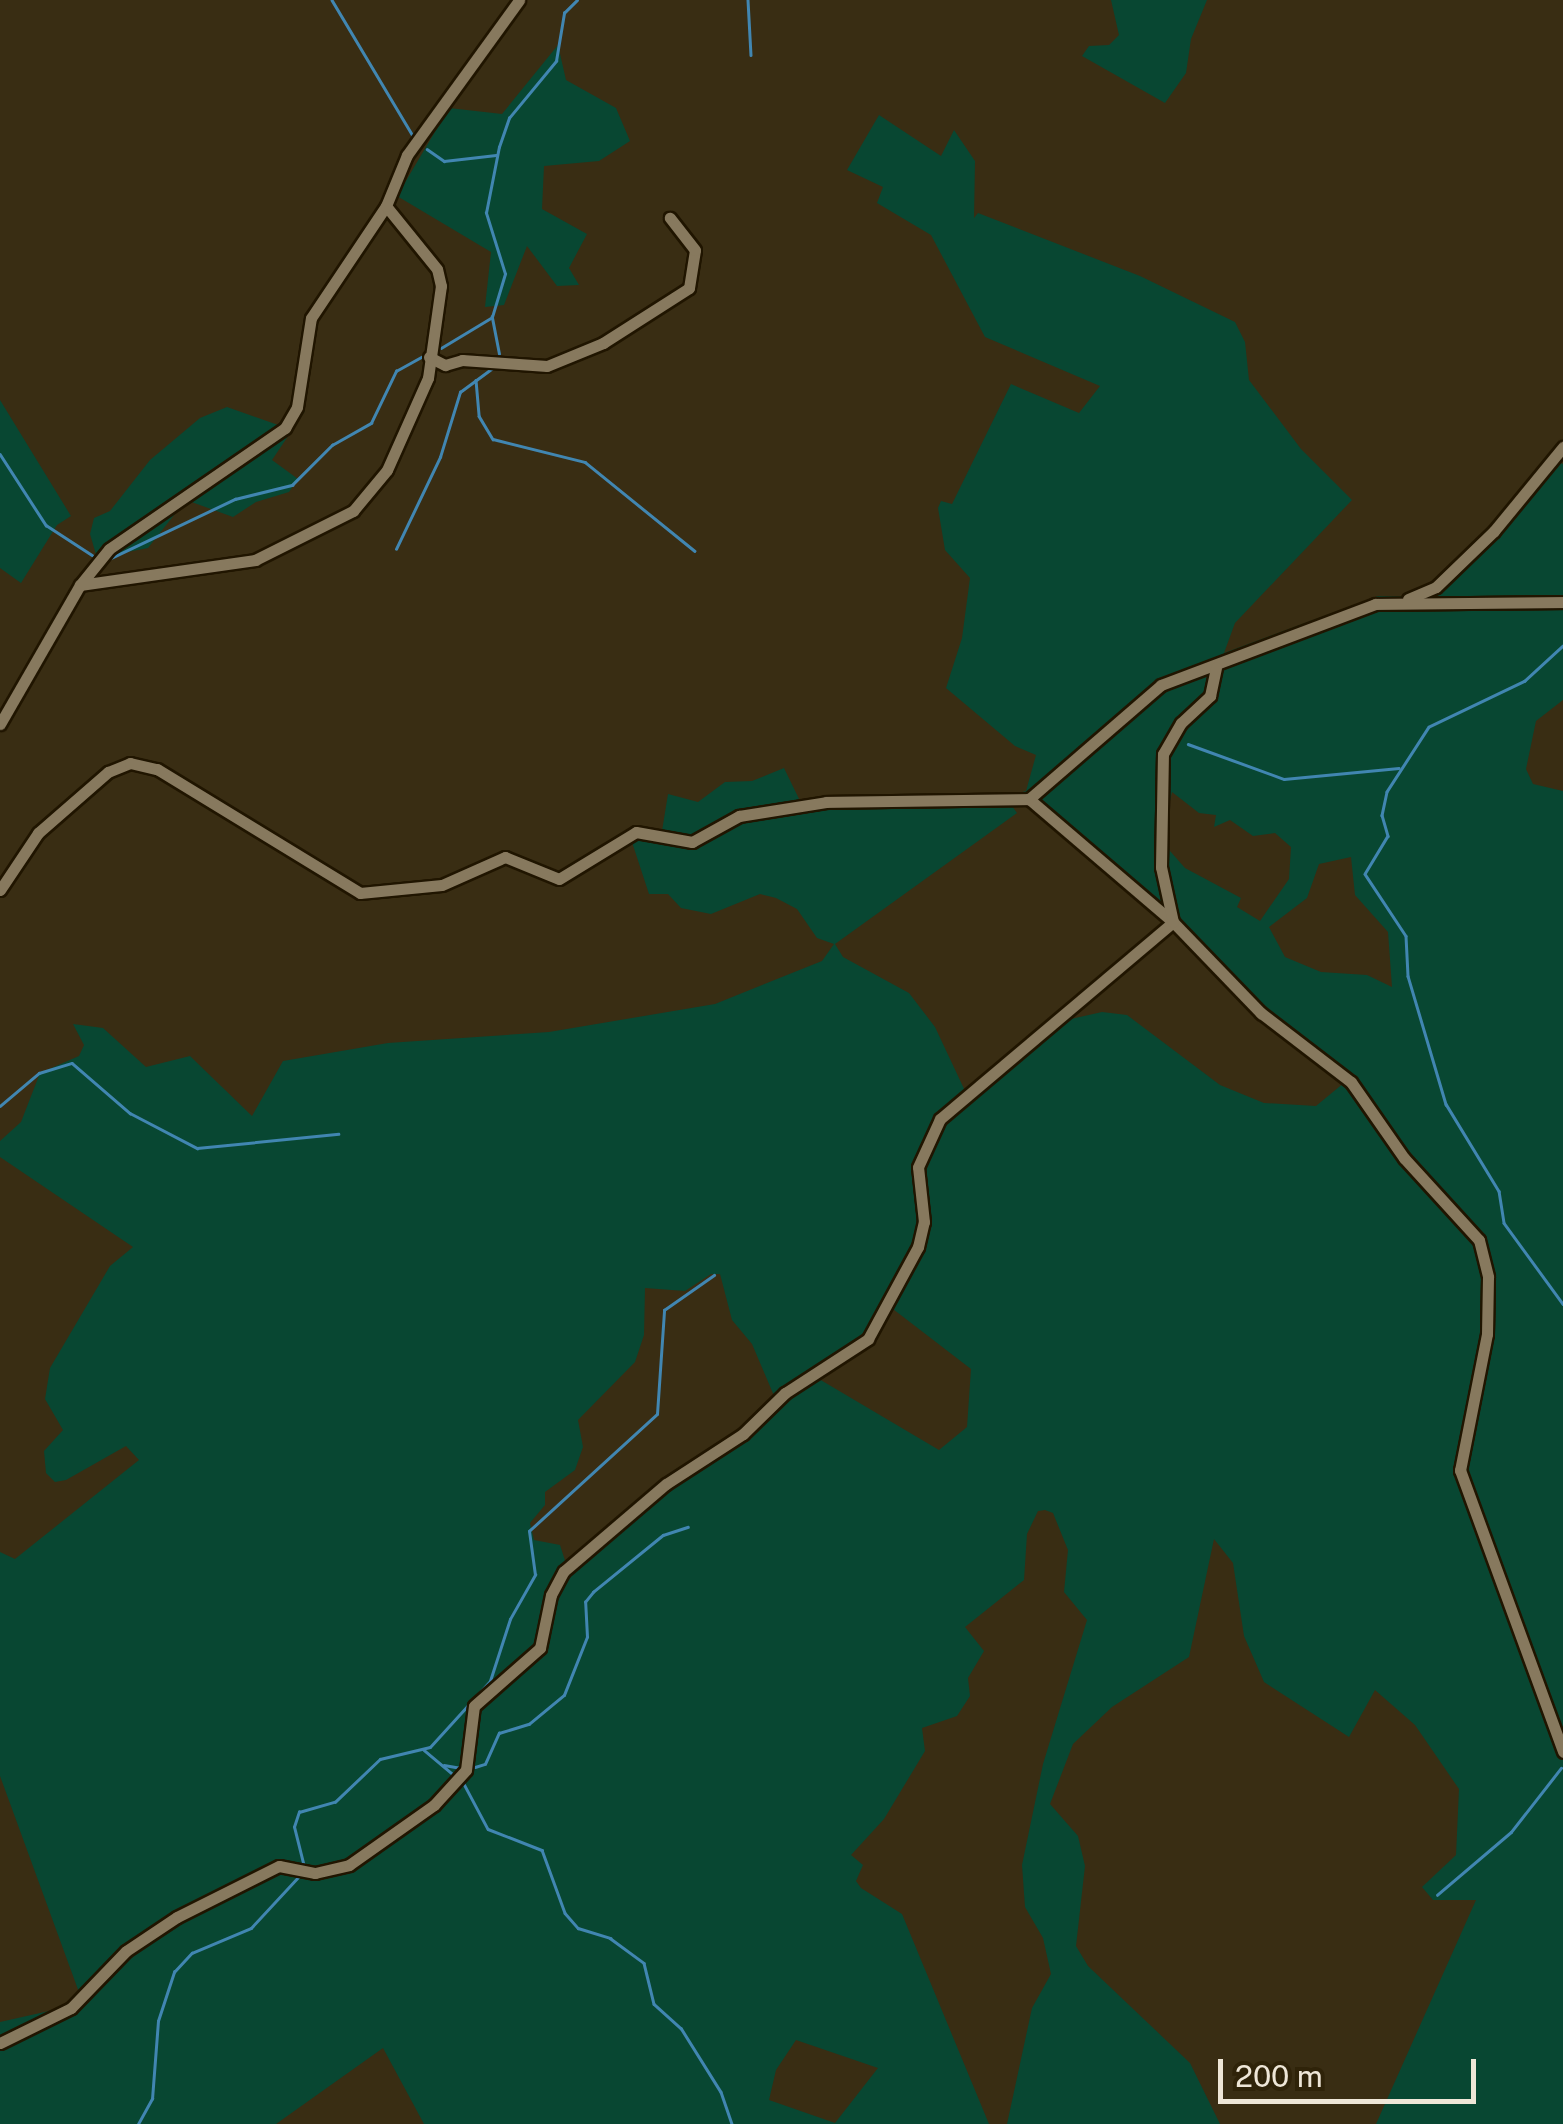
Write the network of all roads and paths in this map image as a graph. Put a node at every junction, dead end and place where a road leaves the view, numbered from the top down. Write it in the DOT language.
graph roads {
  1 [pos="519,0"];
  2 [pos="386,206"];
  3 [pos="670,218"];
  4 [pos="430,357"];
  5 [pos="1563,447"];
  6 [pos="80,586"];
  7 [pos="1408,599"];
  8 [pos="1563,602"];
  9 [pos="1216,668"];
  10 [pos="0,724"];
  11 [pos="1029,799"];
  12 [pos="0,890"];
  13 [pos="1173,922"];
  14 [pos="1563,1752"];
  15 [pos="0,2043"];
  1 -- 2 [label="street"];
  2 -- 4 [label="street"];
  2 -- 6 [label="street"];
  3 -- 4 [label="street"];
  4 -- 6 [label="street"];
  5 -- 7 [label="street"];
  6 -- 10 [label="street"];
  7 -- 8 [label="street"];
  7 -- 9 [label="street"];
  9 -- 11 [label="street"];
  9 -- 13 [label="street"];
  11 -- 12 [label="street"];
  11 -- 13 [label="street"];
  13 -- 14 [label="street"];
  13 -- 15 [label="street"];
}
